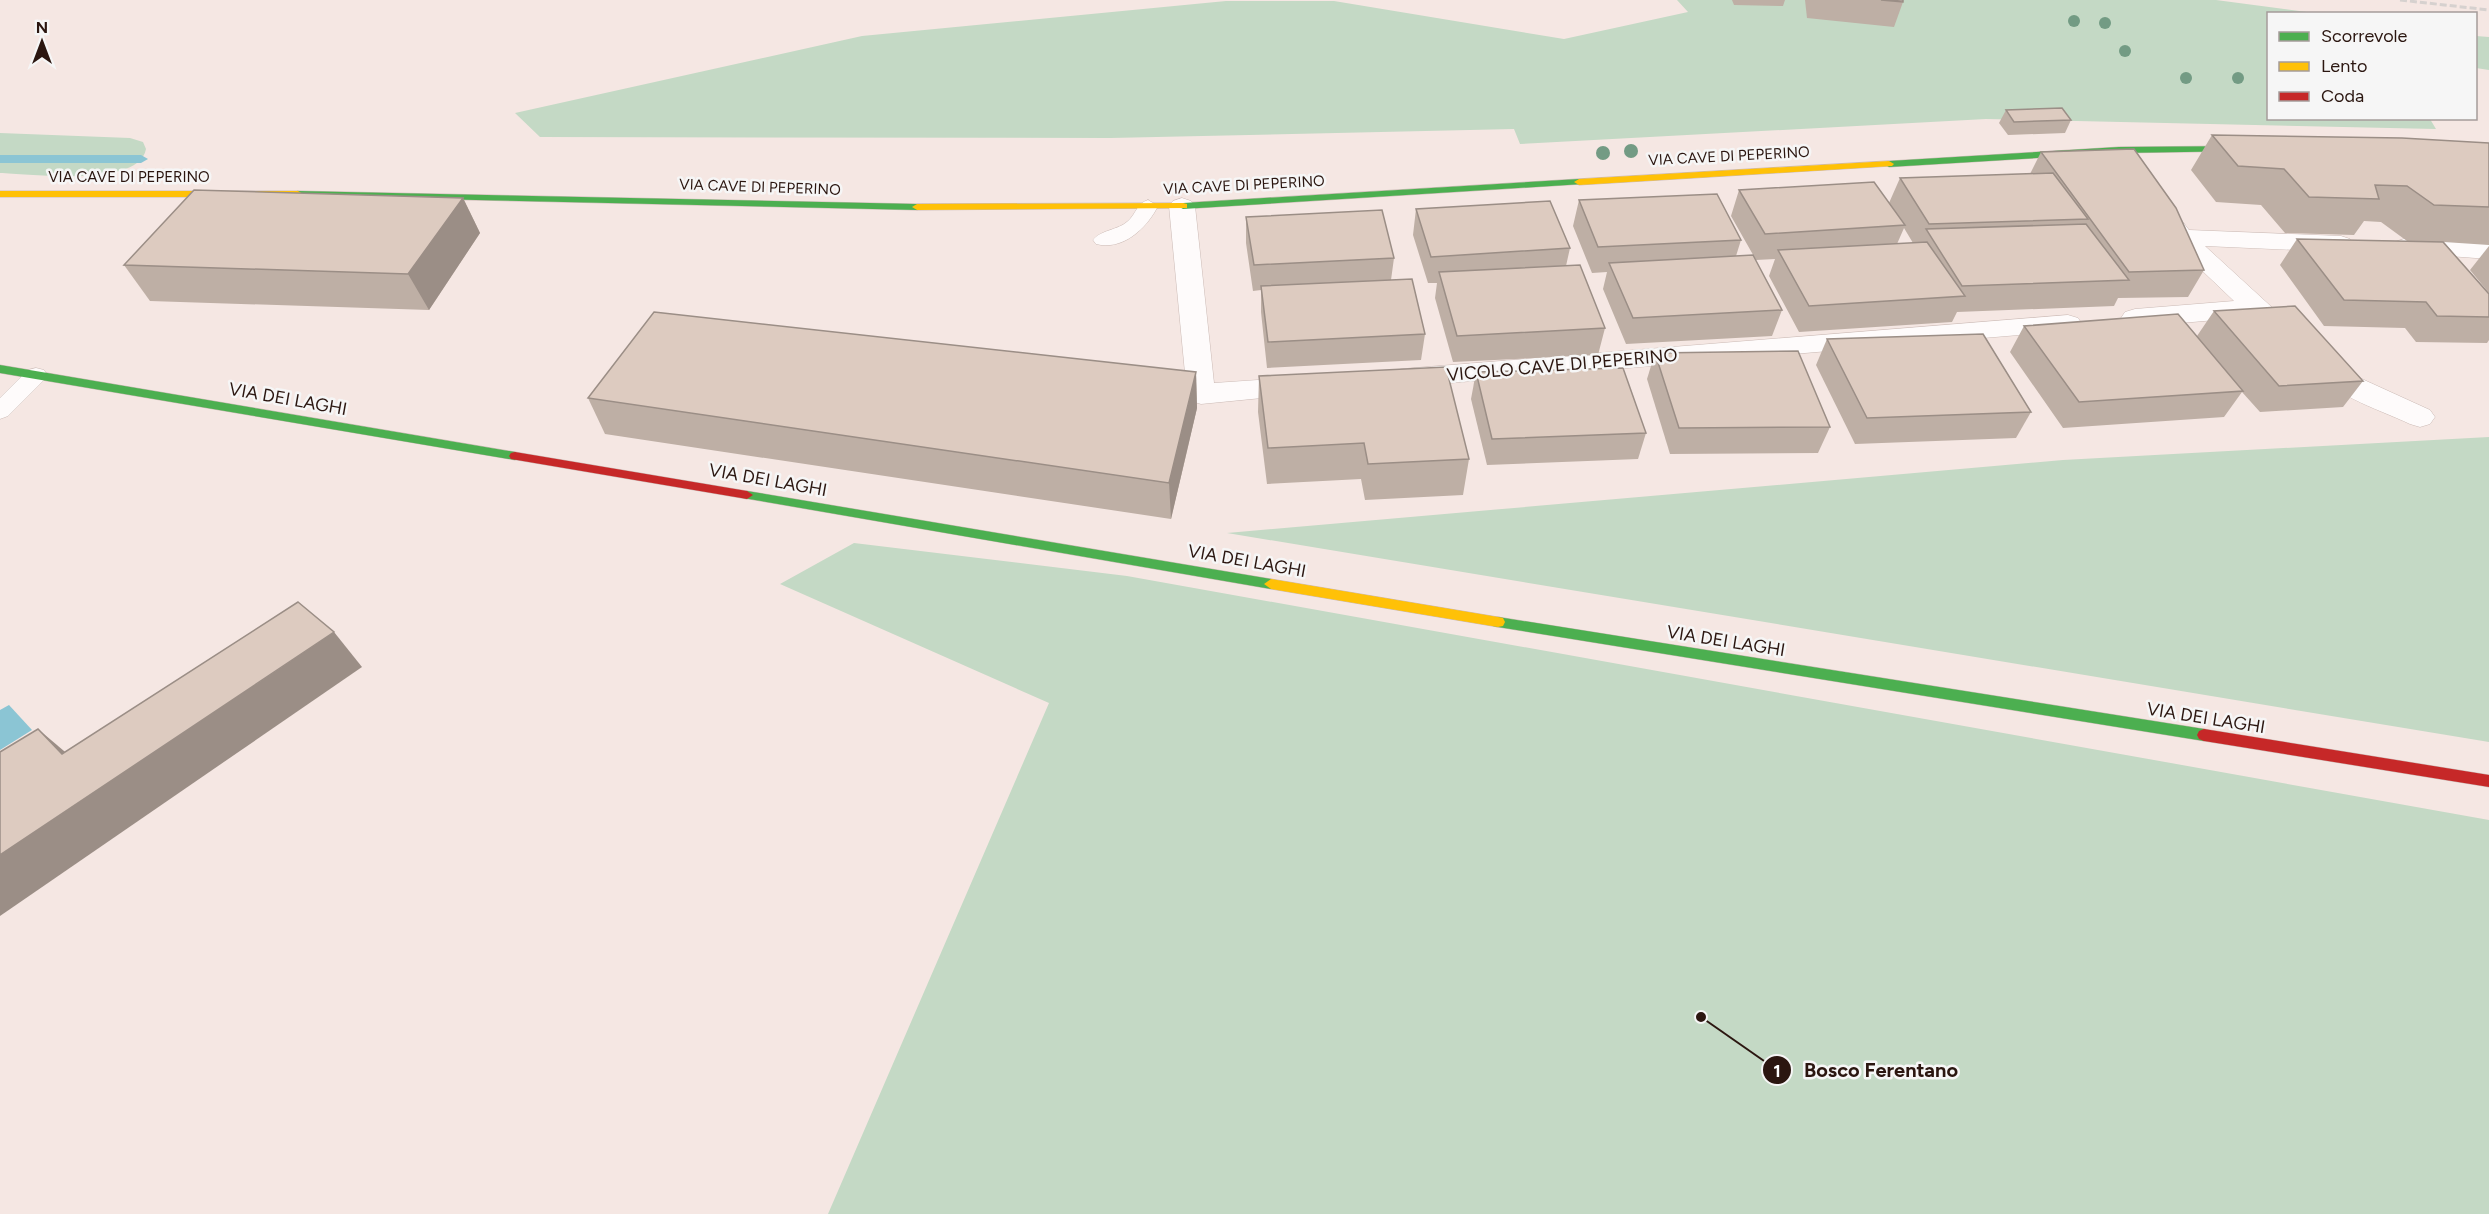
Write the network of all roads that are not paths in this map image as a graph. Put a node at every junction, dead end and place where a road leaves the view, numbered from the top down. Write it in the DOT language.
graph roads {
  1 [pos="2261,149"];
  2 [pos="2119,150"];
  3 [pos="0,194"];
  4 [pos="1148,206"];
  5 [pos="1182,206"];
  6 [pos="2181,237"];
  7 [pos="1103,240"];
  8 [pos="2489,251"];
  9 [pos="2255,308"];
  10 [pos="0,369"];
  11 [pos="36,375"];
  12 [pos="1378,380"];
  13 [pos="1331,384"];
  14 [pos="0,411"];
  15 [pos="2420,417"];
  16 [pos="2489,781"];
  1 -- 2 [label="street, VIA CAVE DI PEPERINO"];
  2 -- 5 [label="street, VIA CAVE DI PEPERINO"];
  2 -- 6 [label="street"];
  3 -- 4 [label="street, VIA CAVE DI PEPERINO"];
  4 -- 5 [label="street, VIA CAVE DI PEPERINO"];
  4 -- 7 [label="lane"];
  5 -- 13 [label="street"];
  6 -- 8 [label="street"];
  6 -- 9 [label="street"];
  9 -- 12 [label="street, VICOLO CAVE DI PEPERINO"];
  9 -- 15 [label="street"];
  10 -- 11 [label="street, VIA DEI LAGHI"];
  11 -- 14 [label="lane"];
  11 -- 16 [label="street, VIA DEI LAGHI"];
}
